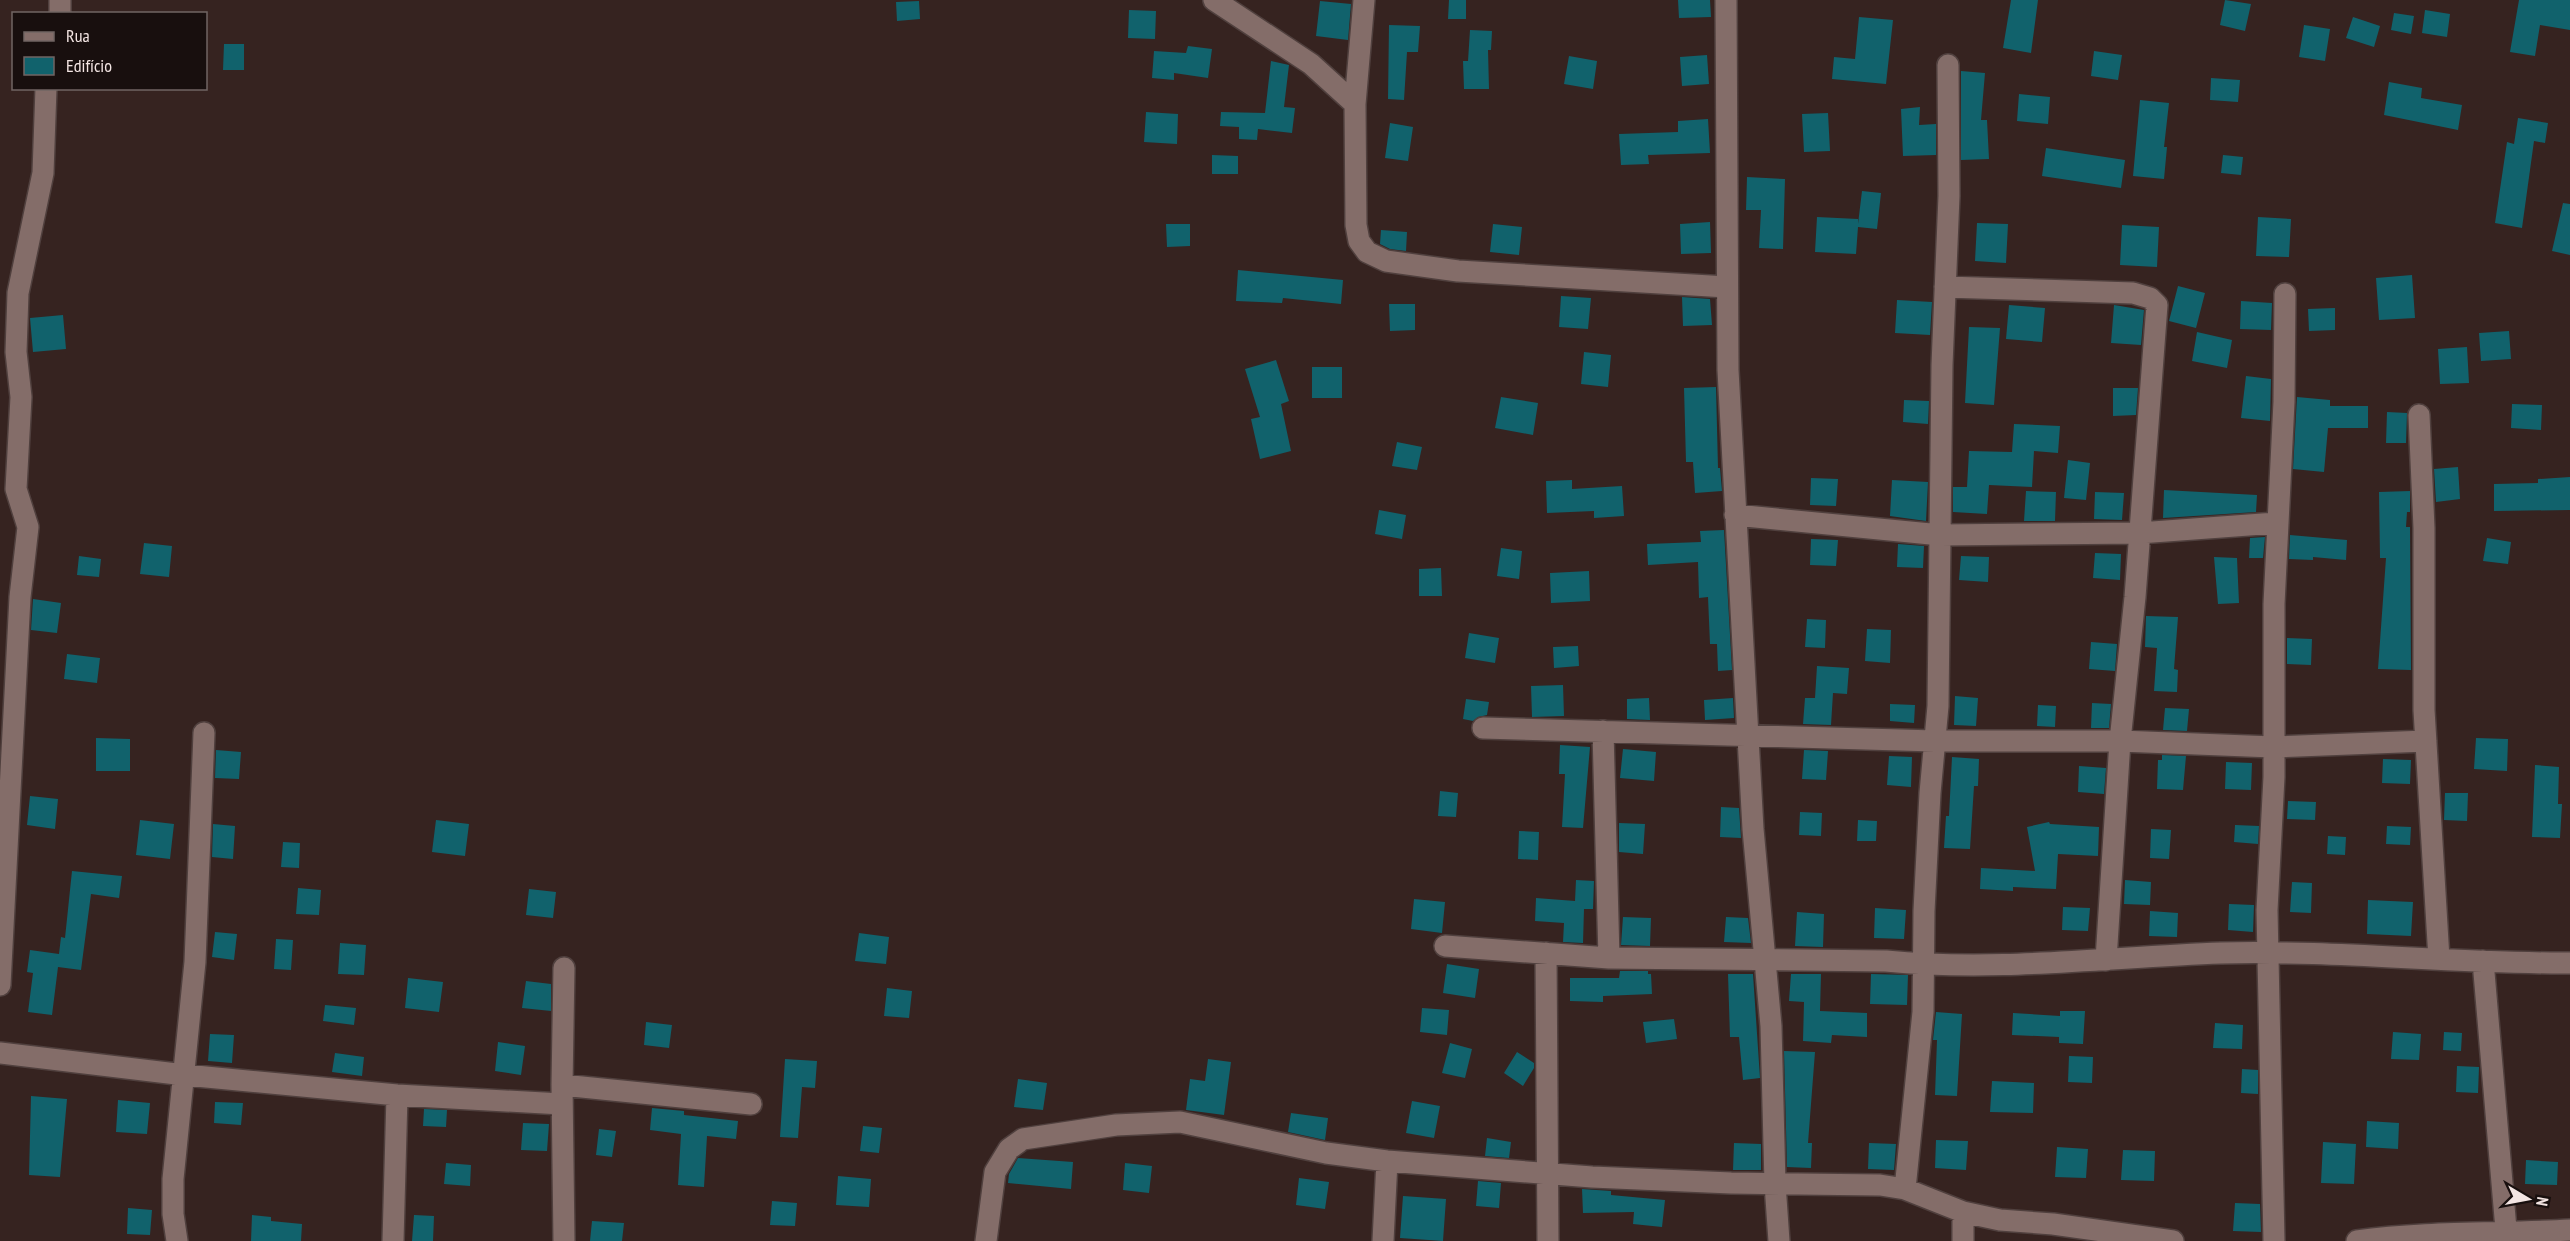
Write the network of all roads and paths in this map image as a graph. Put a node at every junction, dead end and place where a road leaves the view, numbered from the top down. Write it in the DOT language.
graph roads {
  1 [pos="1214,0"];
  2 [pos="1364,0"];
  3 [pos="1726,0"];
  4 [pos="1948,65"];
  5 [pos="46,90"];
  6 [pos="1355,104"];
  7 [pos="1727,287"];
  8 [pos="1945,287"];
  9 [pos="2285,294"];
  10 [pos="2419,414"];
  11 [pos="1735,515"];
  12 [pos="2277,522"];
  13 [pos="2139,533"];
  14 [pos="1941,535"];
  15 [pos="1483,728"];
  16 [pos="1603,731"];
  17 [pos="204,733"];
  18 [pos="1748,735"];
  19 [pos="1935,741"];
  20 [pos="2120,741"];
  21 [pos="2426,741"];
  22 [pos="2273,747"];
  23 [pos="1445,946"];
  24 [pos="2267,953"];
  25 [pos="1546,954"];
  26 [pos="1609,958"];
  27 [pos="2439,959"];
  28 [pos="1765,960"];
  29 [pos="2106,960"];
  30 [pos="2482,961"];
  31 [pos="2570,963"];
  32 [pos="1924,964"];
  33 [pos="564,968"];
  34 [pos="0,985"];
  35 [pos="0,1053"];
  36 [pos="185,1074"];
  37 [pos="562,1094"];
  38 [pos="397,1095"];
  39 [pos="751,1104"];
  40 [pos="1387,1161"];
  41 [pos="1549,1173"];
  42 [pos="1775,1184"];
  43 [pos="1905,1189"];
  44 [pos="1963,1212"];
  45 [pos="2570,1230"];
  46 [pos="2507,1237"];
  47 [pos="177,1241"];
  48 [pos="393,1241"];
  49 [pos="564,1241"];
  50 [pos="986,1241"];
  51 [pos="1383,1241"];
  52 [pos="1548,1241"];
  53 [pos="1779,1241"];
  54 [pos="1963,1241"];
  55 [pos="2173,1241"];
  56 [pos="2274,1241"];
  57 [pos="2357,1241"];
  1 -- 6 [label="street"];
  2 -- 6 [label="street"];
  3 -- 7 [label="street"];
  4 -- 8 [label="street"];
  5 -- 34 [label="street"];
  6 -- 7 [label="street"];
  7 -- 11 [label="street"];
  8 -- 13 [label="street"];
  8 -- 14 [label="street"];
  9 -- 12 [label="street"];
  10 -- 21 [label="street"];
  11 -- 14 [label="street"];
  11 -- 18 [label="street"];
  12 -- 13 [label="street"];
  12 -- 22 [label="street"];
  13 -- 14 [label="street"];
  13 -- 20 [label="street"];
  14 -- 19 [label="street"];
  15 -- 16 [label="street"];
  16 -- 18 [label="street"];
  16 -- 26 [label="street"];
  17 -- 36 [label="street"];
  18 -- 19 [label="street"];
  18 -- 28 [label="street"];
  19 -- 20 [label="street"];
  19 -- 32 [label="street"];
  20 -- 22 [label="street"];
  20 -- 29 [label="street"];
  21 -- 22 [label="street"];
  21 -- 27 [label="street"];
  22 -- 24 [label="street"];
  23 -- 25 [label="street"];
  24 -- 27 [label="street"];
  24 -- 29 [label="street"];
  24 -- 56 [label="street"];
  25 -- 26 [label="street"];
  25 -- 41 [label="street"];
  26 -- 28 [label="street"];
  27 -- 30 [label="street"];
  28 -- 32 [label="street"];
  28 -- 42 [label="street"];
  29 -- 32 [label="street"];
  30 -- 31 [label="street"];
  30 -- 46 [label="street"];
  32 -- 43 [label="street"];
  33 -- 37 [label="street"];
  35 -- 36 [label="street"];
  36 -- 38 [label="street"];
  36 -- 47 [label="street"];
  37 -- 38 [label="street"];
  37 -- 39 [label="street"];
  37 -- 49 [label="street"];
  38 -- 48 [label="street"];
  40 -- 41 [label="street"];
  40 -- 50 [label="street"];
  40 -- 51 [label="street"];
  41 -- 42 [label="street"];
  41 -- 52 [label="street"];
  42 -- 43 [label="street"];
  42 -- 53 [label="street"];
  43 -- 44 [label="street"];
  44 -- 54 [label="street"];
  44 -- 55 [label="street"];
  45 -- 46 [label="street"];
  46 -- 57 [label="street"];
}
